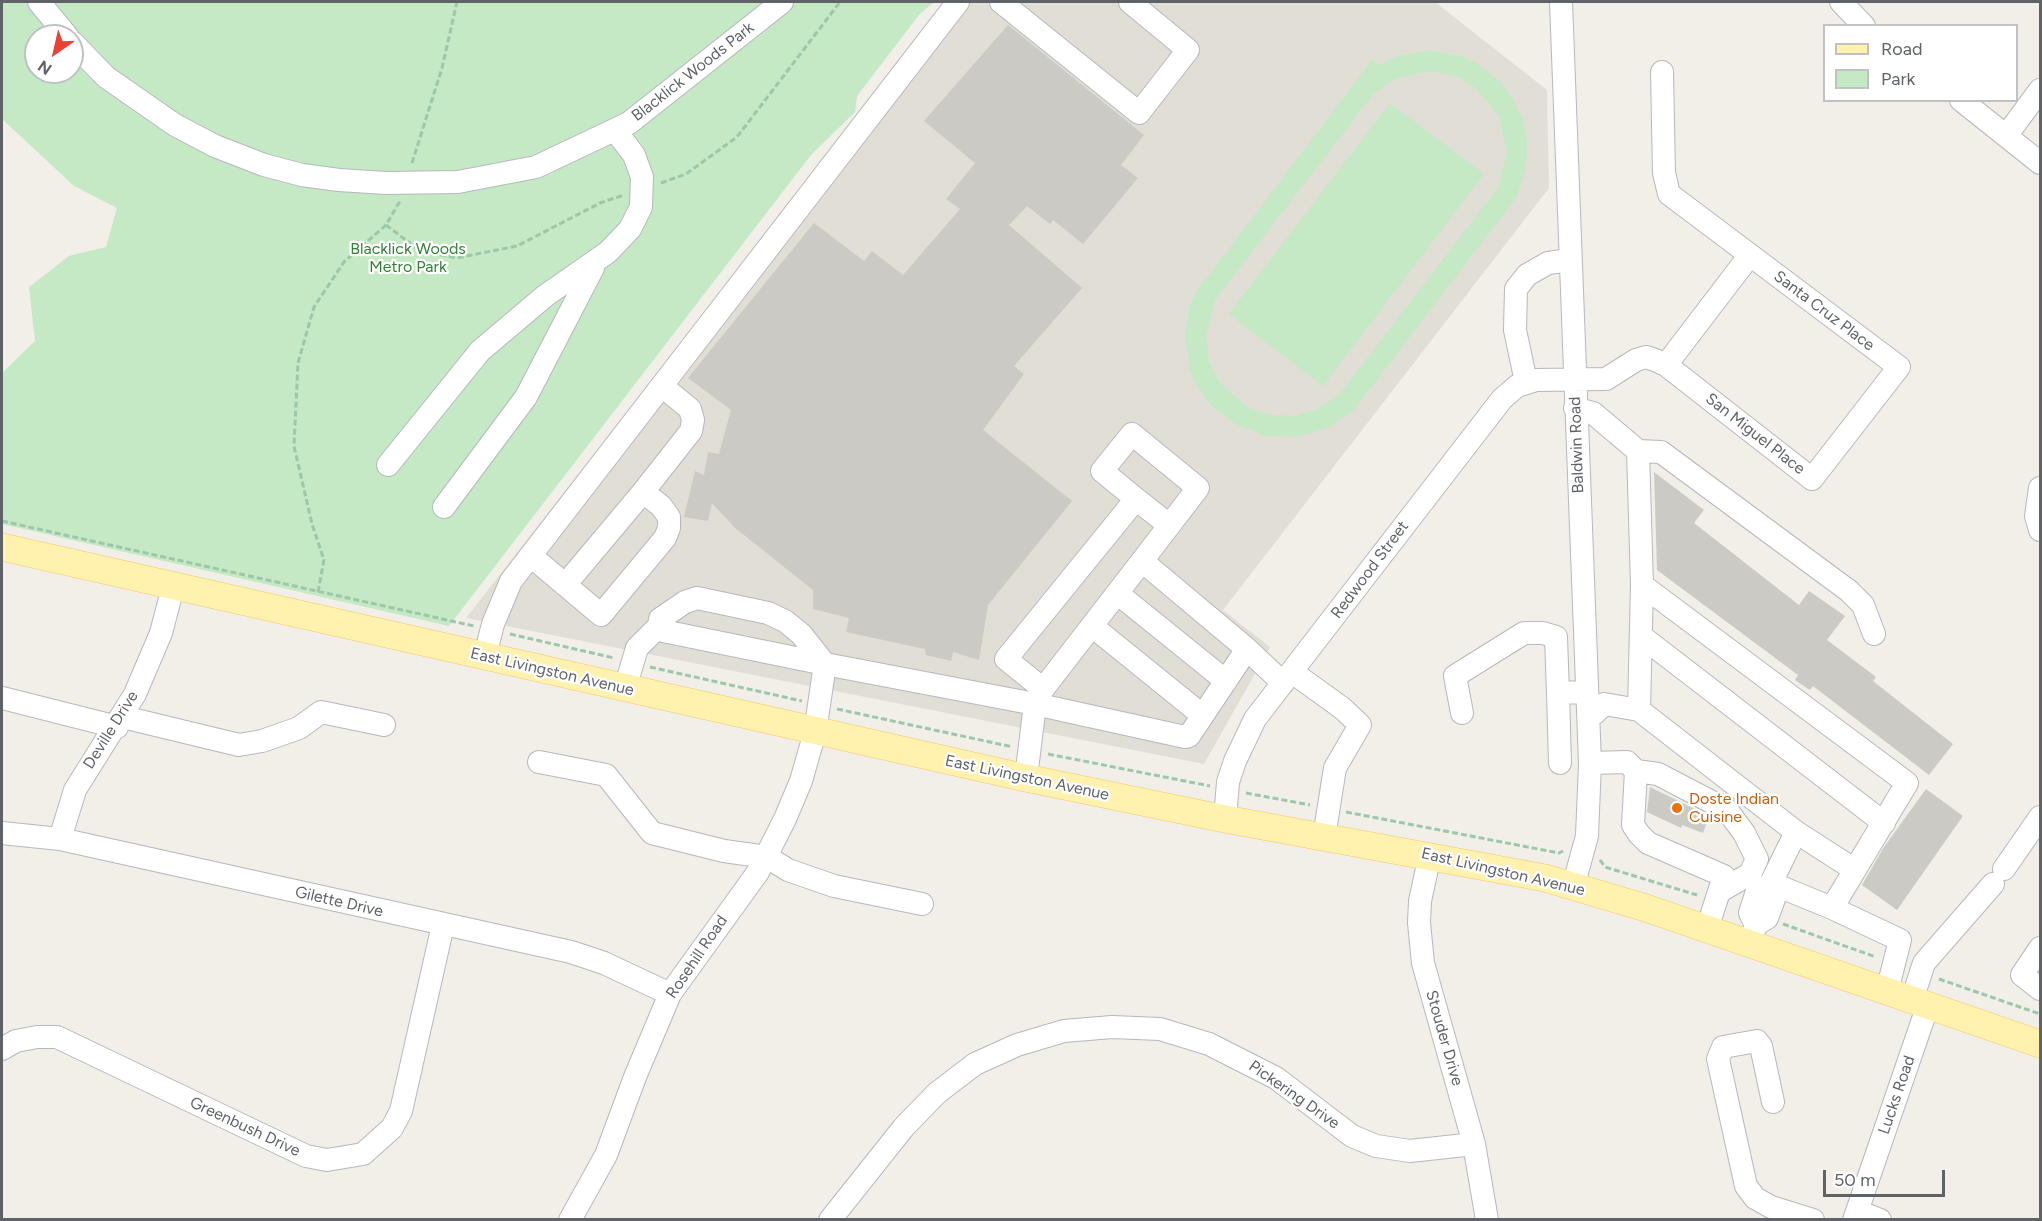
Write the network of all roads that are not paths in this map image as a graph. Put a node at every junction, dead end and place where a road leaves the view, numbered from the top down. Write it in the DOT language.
graph roads {
  1 [pos="39,2"];
  2 [pos="782,2"];
  3 [pos="958,2"];
  4 [pos="1001,2"];
  5 [pos="1131,2"];
  6 [pos="1561,2"];
  7 [pos="1841,2"];
  8 [pos="1024,9"];
  9 [pos="57,24"];
  10 [pos="1862,24"];
  11 [pos="84,54"];
  12 [pos="1662,72"];
  13 [pos="2040,90"];
  14 [pos="1964,102"];
  15 [pos="615,130"];
  16 [pos="2006,136"];
  17 [pos="2040,163"];
  18 [pos="1750,255"];
  19 [pos="597,260"];
  20 [pos="1570,260"];
  21 [pos="1666,365"];
  22 [pos="1899,367"];
  23 [pos="1574,378"];
  24 [pos="1526,382"];
  25 [pos="662,386"];
  26 [pos="1575,408"];
  27 [pos="1638,451"];
  28 [pos="388,465"];
  29 [pos="2040,488"];
  30 [pos="643,492"];
  31 [pos="1136,499"];
  32 [pos="444,507"];
  33 [pos="1169,525"];
  34 [pos="2040,530"];
  35 [pos="2,547"];
  36 [pos="531,556"];
  37 [pos="1142,561"];
  38 [pos="566,585"];
  39 [pos="1642,585"];
  40 [pos="173,587"];
  41 [pos="1117,593"];
  42 [pos="659,626"];
  43 [pos="1092,626"];
  44 [pos="1874,634"];
  45 [pos="1641,636"];
  46 [pos="1247,649"];
  47 [pos="485,656"];
  48 [pos="825,664"];
  49 [pos="1288,677"];
  50 [pos="1226,681"];
  51 [pos="625,688"];
  52 [pos="1558,693"];
  53 [pos="1039,696"];
  54 [pos="2,698"];
  55 [pos="1590,706"];
  56 [pos="1639,710"];
  57 [pos="1462,713"];
  58 [pos="1202,715"];
  59 [pos="120,722"];
  60 [pos="384,725"];
  61 [pos="815,732"];
  62 [pos="539,762"];
  63 [pos="1560,763"];
  64 [pos="1590,763"];
  65 [pos="1636,771"];
  66 [pos="1026,778"];
  67 [pos="1225,819"];
  68 [pos="1884,822"];
  69 [pos="2037,830"];
  70 [pos="1796,832"];
  71 [pos="2,833"];
  72 [pos="1324,837"];
  73 [pos="60,838"];
  74 [pos="1430,855"];
  75 [pos="767,857"];
  76 [pos="1753,868"];
  77 [pos="1855,870"];
  78 [pos="1773,880"];
  79 [pos="1574,887"];
  80 [pos="1720,891"];
  81 [pos="922,904"];
  82 [pos="1832,908"];
  83 [pos="443,925"];
  84 [pos="1707,929"];
  85 [pos="1753,934"];
  86 [pos="2040,948"];
  87 [pos="2040,989"];
  88 [pos="670,994"];
  89 [pos="1909,999"];
  90 [pos="2039,1039"];
  91 [pos="2,1048"];
  92 [pos="1773,1102"];
  93 [pos="1474,1144"];
  94 [pos="1856,1216"];
  95 [pos="570,1220"];
  96 [pos="830,1220"];
  97 [pos="1487,1220"];
  98 [pos="1813,1220"];
  99 [pos="1880,1220"];
  1 -- 9 [label="street"];
  2 -- 15 [label="street, Blacklick Woods Park"];
  3 -- 25 [label="street"];
  4 -- 8 [label="street"];
  5 -- 8 [label="street"];
  6 -- 20 [label="street, Baldwin Road"];
  7 -- 10 [label="street"];
  11 -- 15 [label="street, Blacklick Woods Park"];
  12 -- 18 [label="street, Santa Cruz Place"];
  13 -- 16 [label="street"];
  14 -- 16 [label="street"];
  15 -- 19 [label="street"];
  16 -- 17 [label="street"];
  18 -- 21 [label="street"];
  18 -- 22 [label="street, Santa Cruz Place"];
  19 -- 28 [label="street"];
  19 -- 32 [label="street"];
  20 -- 23 [label="street, Baldwin Road"];
  20 -- 24 [label="street"];
  21 -- 22 [label="street, San Miguel Place"];
  21 -- 23 [label="street, San Miguel Place"];
  23 -- 24 [label="street"];
  23 -- 26 [label="street, Baldwin Road"];
  24 -- 49 [label="street, Redwood Street"];
  25 -- 30 [label="street"];
  25 -- 36 [label="street"];
  26 -- 27 [label="street"];
  26 -- 55 [label="street, Baldwin Road"];
  27 -- 39 [label="street"];
  27 -- 44 [label="street"];
  29 -- 34 [label="street"];
  30 -- 38 [label="street"];
  30 -- 38 [label="street"];
  31 -- 33 [label="street"];
  31 -- 33 [label="street"];
  31 -- 53 [label="street"];
  33 -- 37 [label="street"];
  35 -- 40 [label="main road, East Livingston Avenue"];
  36 -- 38 [label="street"];
  36 -- 47 [label="street"];
  37 -- 41 [label="street"];
  37 -- 46 [label="street"];
  39 -- 45 [label="street"];
  39 -- 68 [label="street"];
  40 -- 47 [label="main road, East Livingston Avenue"];
  40 -- 59 [label="street, Deville Drive"];
  41 -- 43 [label="street"];
  41 -- 50 [label="street"];
  42 -- 48 [label="street"];
  42 -- 48 [label="street"];
  42 -- 51 [label="street"];
  43 -- 53 [label="street"];
  43 -- 58 [label="street"];
  45 -- 56 [label="street"];
  45 -- 68 [label="street"];
  46 -- 49 [label="street"];
  46 -- 50 [label="street"];
  47 -- 51 [label="main road, East Livingston Avenue"];
  48 -- 53 [label="street"];
  48 -- 61 [label="street, Rosehill Road"];
  49 -- 67 [label="street, Redwood Street"];
  49 -- 72 [label="street"];
  50 -- 58 [label="street"];
  51 -- 61 [label="main road, East Livingston Avenue"];
  52 -- 55 [label="street"];
  52 -- 57 [label="street"];
  52 -- 63 [label="street"];
  53 -- 58 [label="street"];
  53 -- 66 [label="street"];
  54 -- 59 [label="street"];
  55 -- 56 [label="street"];
  55 -- 64 [label="street, Baldwin Road"];
  56 -- 70 [label="street"];
  59 -- 60 [label="street"];
  59 -- 73 [label="street, Deville Drive"];
  61 -- 66 [label="main road, East Livingston Avenue"];
  61 -- 75 [label="street, Rosehill Road"];
  62 -- 75 [label="street"];
  64 -- 65 [label="street"];
  64 -- 79 [label="street, Baldwin Road"];
  65 -- 76 [label="street"];
  65 -- 80 [label="street"];
  66 -- 67 [label="main road, East Livingston Avenue"];
  67 -- 72 [label="main road, East Livingston Avenue"];
  68 -- 77 [label="street"];
  69 -- 89 [label="street"];
  70 -- 77 [label="street"];
  70 -- 78 [label="street"];
  71 -- 73 [label="street, Gilette Drive"];
  72 -- 74 [label="main road, East Livingston Avenue"];
  73 -- 83 [label="street, Gilette Drive"];
  74 -- 79 [label="main road, East Livingston Avenue"];
  74 -- 93 [label="street, Stouder Drive"];
  75 -- 81 [label="street"];
  75 -- 88 [label="street, Rosehill Road"];
  76 -- 78 [label="street"];
  76 -- 80 [label="street"];
  77 -- 82 [label="street"];
  78 -- 82 [label="street"];
  78 -- 85 [label="street"];
  79 -- 84 [label="main road, East Livingston Avenue"];
  80 -- 84 [label="street"];
  82 -- 89 [label="street"];
  83 -- 88 [label="street, Gilette Drive"];
  83 -- 91 [label="street, Greenbush Drive"];
  84 -- 85 [label="main road, East Livingston Avenue"];
  85 -- 89 [label="main road, East Livingston Avenue"];
  86 -- 87 [label="street"];
  88 -- 95 [label="street, Rosehill Road"];
  89 -- 90 [label="main road, East Livingston Avenue"];
  89 -- 94 [label="street, Lucks Road"];
  92 -- 98 [label="street"];
  93 -- 96 [label="street, Pickering Drive"];
  93 -- 97 [label="street, Stouder Drive"];
  94 -- 99 [label="street"];
}
